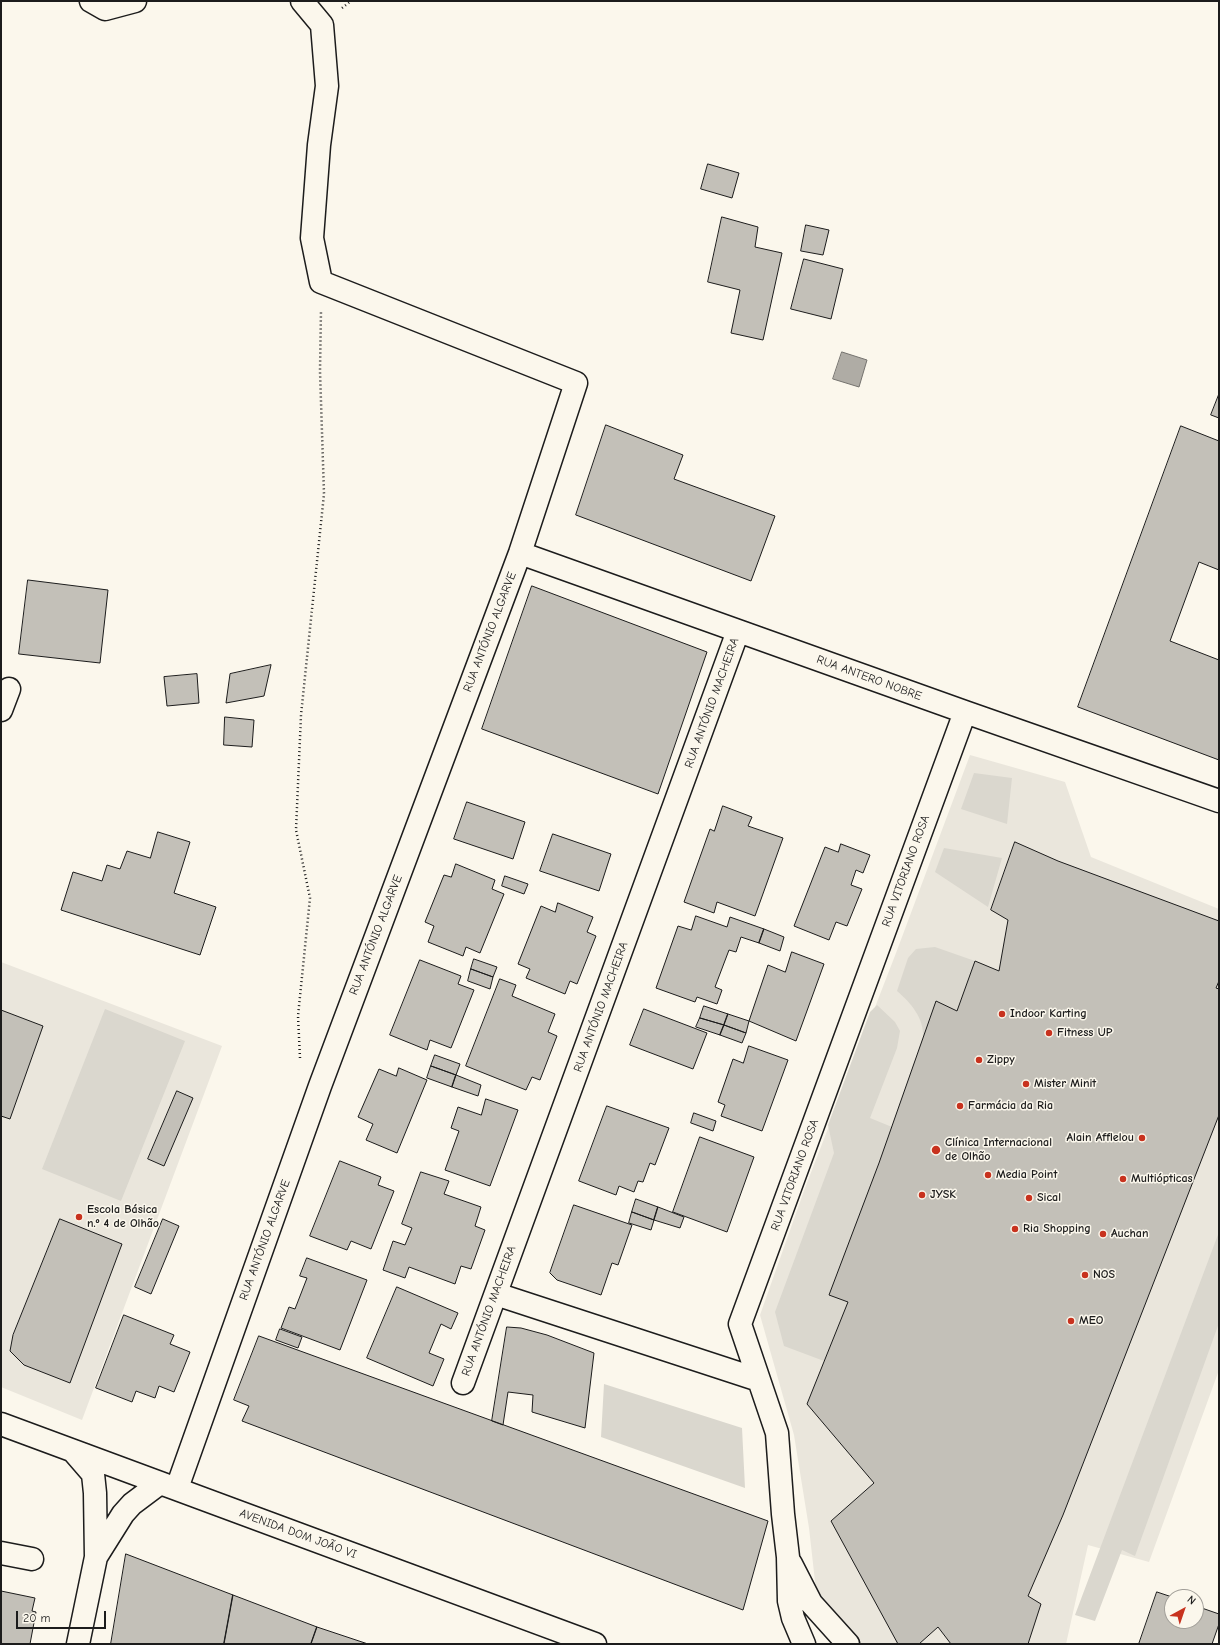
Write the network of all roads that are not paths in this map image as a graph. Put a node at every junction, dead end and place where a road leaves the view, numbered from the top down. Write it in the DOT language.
graph roads {
  1 [pos="91,1"];
  2 [pos="135,1"];
  3 [pos="302,1"];
  4 [pos="520,553"];
  5 [pos="738,631"];
  6 [pos="9,689"];
  7 [pos="1,710"];
  8 [pos="965,712"];
  9 [pos="1219,801"];
  10 [pos="496,1294"];
  11 [pos="759,1380"];
  12 [pos="463,1383"];
  13 [pos="1,1424"];
  14 [pos="72,1450"];
  15 [pos="168,1486"];
  16 [pos="1,1553"];
  17 [pos="96,1557"];
  18 [pos="788,1557"];
  19 [pos="32,1559"];
  20 [pos="78,1644"];
  21 [pos="595,1644"];
  22 [pos="804,1644"];
  23 [pos="848,1644"];
  1 -- 2 [label="street"];
  3 -- 4 [label="street, RUA ANTÓNIO ALGARVE"];
  4 -- 5 [label="street, RUA ANTERO NOBRE"];
  4 -- 15 [label="street, RUA ANTÓNIO ALGARVE"];
  5 -- 8 [label="street, RUA ANTERO NOBRE"];
  5 -- 10 [label="street, RUA ANTÓNIO MACHEIRA"];
  6 -- 7 [label="street"];
  8 -- 9 [label="street, RUA ANTERO NOBRE"];
  8 -- 11 [label="street, RUA VITORIANO ROSA"];
  10 -- 11 [label="street"];
  10 -- 12 [label="street, RUA ANTÓNIO MACHEIRA"];
  11 -- 18 [label="street, RUA VITORIANO ROSA"];
  13 -- 14 [label="street, AVENIDA DOM JOÃO VI"];
  14 -- 15 [label="street, AVENIDA DOM JOÃO VI"];
  14 -- 17 [label="street"];
  15 -- 17 [label="street"];
  15 -- 21 [label="street, AVENIDA DOM JOÃO VI"];
  16 -- 19 [label="street"];
  17 -- 20 [label="street"];
  18 -- 22 [label="street"];
  18 -- 23 [label="street"];
}
